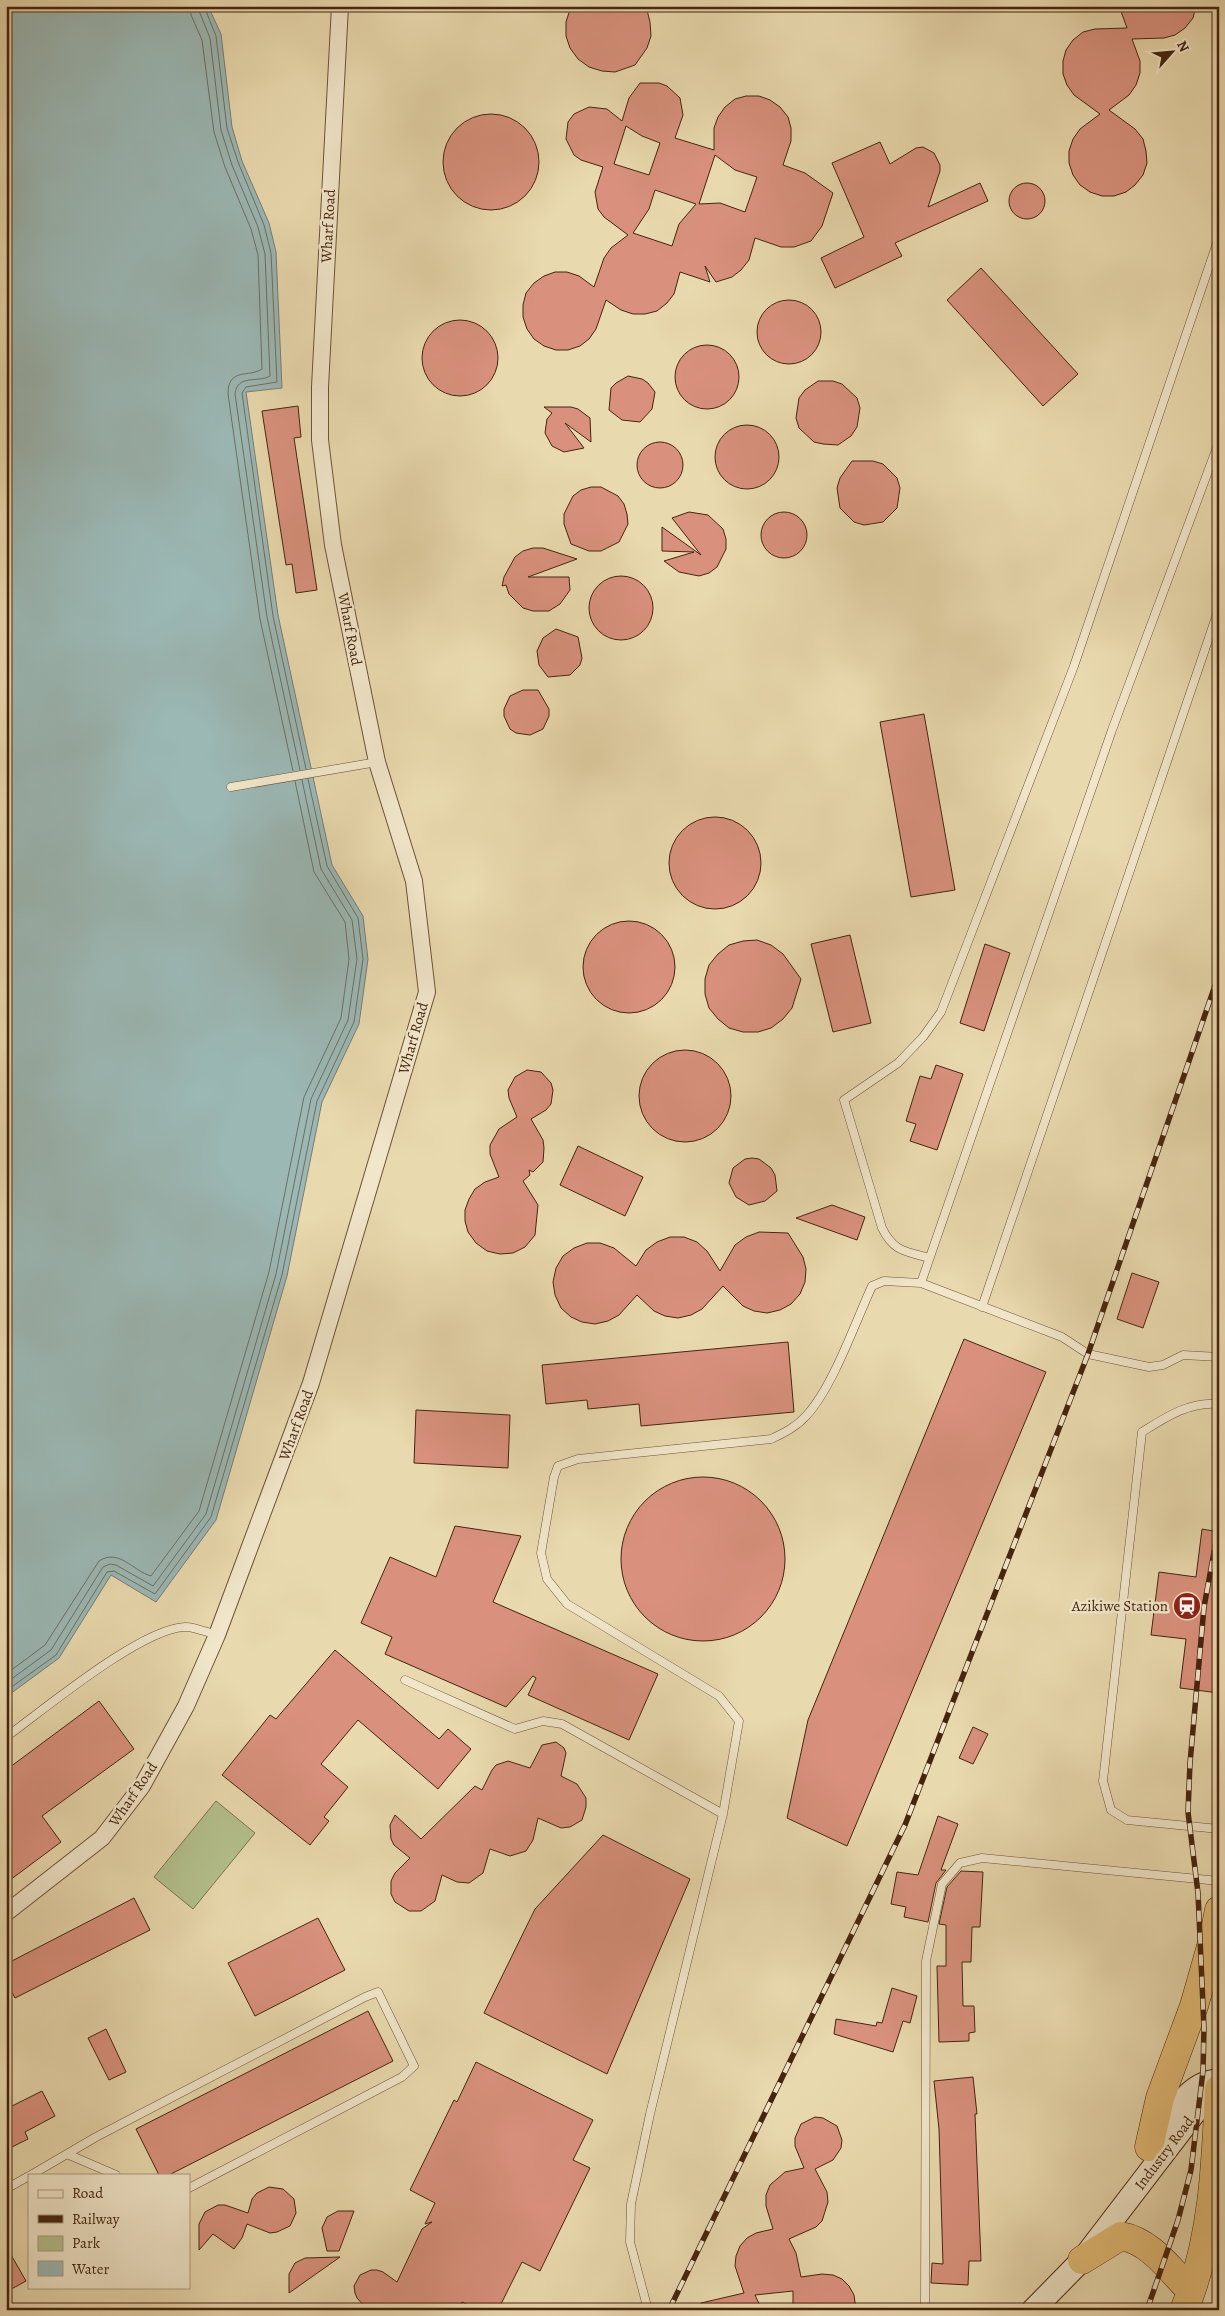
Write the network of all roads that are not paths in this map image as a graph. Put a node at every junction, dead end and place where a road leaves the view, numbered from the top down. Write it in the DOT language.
graph roads {
  1 [pos="340,6"];
  2 [pos="1219,237"];
  3 [pos="1219,442"];
  4 [pos="1219,608"];
  5 [pos="377,762"];
  6 [pos="231,786"];
  7 [pos="929,1258"];
  8 [pos="920,1283"];
  9 [pos="982,1306"];
  10 [pos="1219,1357"];
  11 [pos="1219,1404"];
  12 [pos="217,1635"];
  13 [pos="405,1680"];
  14 [pos="6,1737"];
  15 [pos="723,1814"];
  16 [pos="1219,1829"];
  17 [pos="1219,1881"];
  18 [pos="1219,1910"];
  19 [pos="6,1913"];
  20 [pos="1219,2080"];
  21 [pos="1219,2089"];
  22 [pos="1149,2147"];
  23 [pos="67,2154"];
  24 [pos="32,2174"];
  25 [pos="114,2174"];
  26 [pos="28,2176"];
  27 [pos="190,2187"];
  28 [pos="6,2189"];
  29 [pos="1128,2202"];
  30 [pos="1082,2260"];
  31 [pos="1188,2300"];
  32 [pos="648,2310"];
  33 [pos="926,2310"];
  34 [pos="1033,2310"];
  1 -- 5 [label="street, Wharf Road"];
  2 -- 7 [label="lane"];
  3 -- 7 [label="lane"];
  4 -- 9 [label="lane"];
  5 -- 6 [label="lane"];
  5 -- 12 [label="street, Wharf Road"];
  7 -- 8 [label="lane"];
  8 -- 9 [label="lane"];
  8 -- 15 [label="lane"];
  9 -- 10 [label="lane"];
  11 -- 16 [label="lane"];
  12 -- 14 [label="lane"];
  12 -- 19 [label="street, Wharf Road"];
  13 -- 15 [label="lane"];
  15 -- 32 [label="lane"];
  17 -- 33 [label="lane"];
  18 -- 22 [label="highway"];
  20 -- 22 [label="street, Industry Road"];
  20 -- 29 [label="street, Industry Road"];
  21 -- 31 [label="highway"];
  22 -- 29 [label="street, Industry Road"];
  23 -- 24 [label="lane"];
  23 -- 25 [label="lane"];
  23 -- 27 [label="lane"];
  26 -- 28 [label="lane"];
  29 -- 30 [label="street, Industry Road"];
  30 -- 31 [label="highway"];
  30 -- 34 [label="street, Industry Road"];
}
